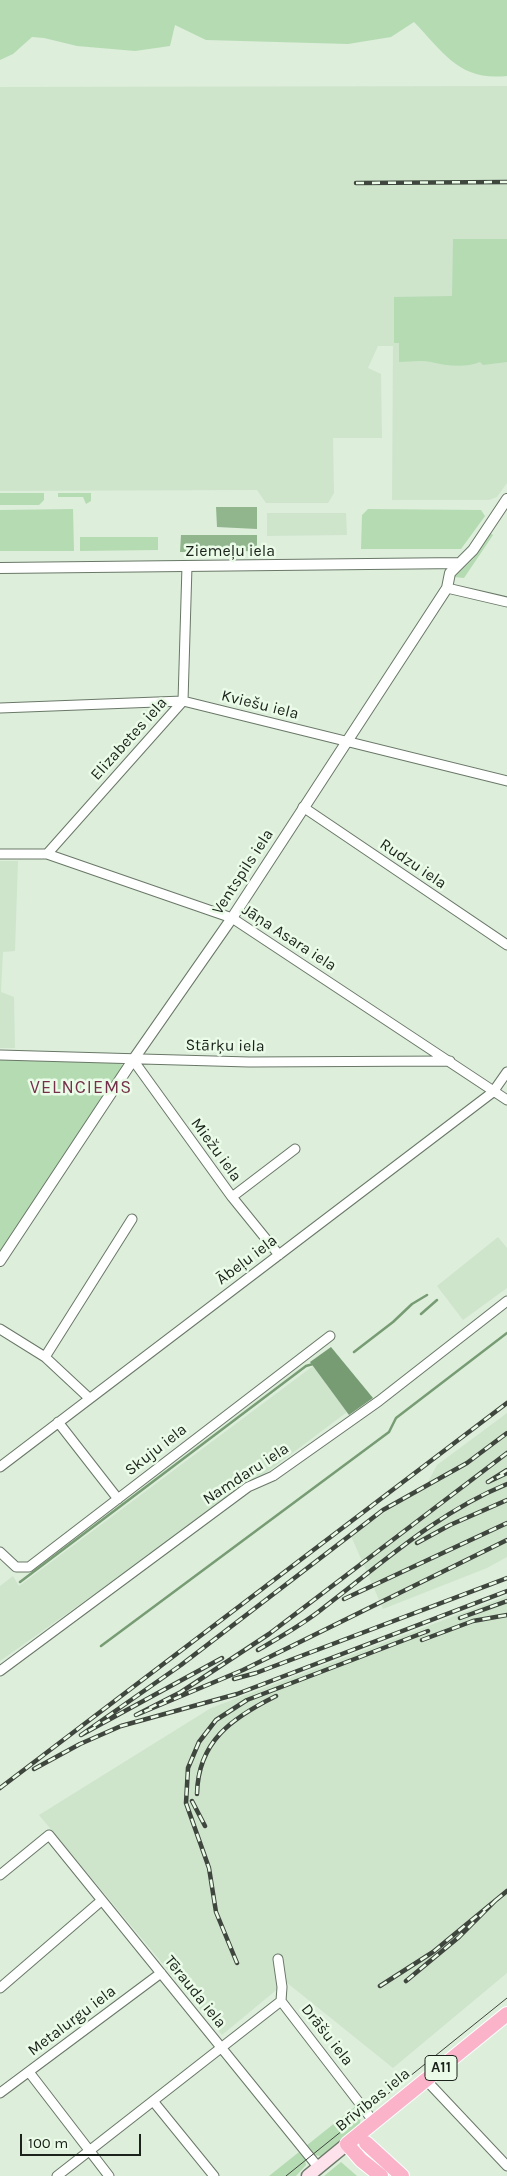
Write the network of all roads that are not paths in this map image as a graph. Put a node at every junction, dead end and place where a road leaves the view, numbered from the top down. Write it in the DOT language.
graph roads {
  1 [pos="507,499"];
  2 [pos="460,563"];
  3 [pos="187,566"];
  4 [pos="0,568"];
  5 [pos="447,588"];
  6 [pos="507,602"];
  7 [pos="183,701"];
  8 [pos="0,708"];
  9 [pos="344,742"];
  10 [pos="507,781"];
  11 [pos="303,807"];
  12 [pos="0,854"];
  13 [pos="47,854"];
  14 [pos="232,918"];
  15 [pos="507,946"];
  16 [pos="0,1055"];
  17 [pos="133,1060"];
  18 [pos="450,1061"];
  19 [pos="507,1072"];
  20 [pos="494,1092"];
  21 [pos="507,1100"];
  22 [pos="295,1149"];
  23 [pos="232,1197"];
  24 [pos="132,1219"];
  25 [pos="279,1255"];
  26 [pos="0,1262"];
  27 [pos="507,1302"];
  28 [pos="0,1329"];
  29 [pos="330,1336"];
  30 [pos="45,1357"];
  31 [pos="89,1398"];
  32 [pos="58,1422"];
  33 [pos="0,1467"];
  34 [pos="118,1499"];
  35 [pos="0,1552"];
  36 [pos="0,1671"];
  37 [pos="0,1875"];
  38 [pos="101,1901"];
  39 [pos="278,1959"];
  40 [pos="161,1973"];
  41 [pos="0,1988"];
  42 [pos="281,2001"];
  43 [pos="506,2015"];
  44 [pos="221,2047"];
  45 [pos="29,2072"];
  46 [pos="426,2080"];
  47 [pos="0,2093"];
  48 [pos="152,2101"];
  49 [pos="374,2122"];
  50 [pos="366,2142"];
  51 [pos="347,2144"];
  52 [pos="88,2151"];
  53 [pos="507,2166"];
  54 [pos="318,2167"];
  55 [pos="57,2176"];
  56 [pos="109,2176"];
  57 [pos="214,2176"];
  58 [pos="308,2176"];
  59 [pos="381,2176"];
  60 [pos="402,2176"];
  1 -- 2 [label="street, Ventspils iela"];
  2 -- 3 [label="street, Ziemeļu iela"];
  2 -- 5 [label="street, Ventspils iela"];
  3 -- 4 [label="street, Ziemeļu iela"];
  3 -- 7 [label="street, Elizabetes iela"];
  5 -- 6 [label="street"];
  5 -- 9 [label="street, Ventspils iela"];
  7 -- 8 [label="street, Kviešu iela"];
  7 -- 9 [label="street, Kviešu iela"];
  7 -- 13 [label="street, Elizabetes iela"];
  9 -- 10 [label="street, Kviešu iela"];
  9 -- 11 [label="street, Ventspils iela"];
  11 -- 14 [label="street, Ventspils iela"];
  11 -- 15 [label="street, Rudzu iela"];
  12 -- 13 [label="street, Jāņa Asara iela"];
  13 -- 14 [label="street, Jāņa Asara iela"];
  14 -- 17 [label="street, Ventspils iela"];
  14 -- 18 [label="street, Jāņa Asara iela"];
  16 -- 17 [label="street, Stārķu iela"];
  17 -- 18 [label="street, Stārķu iela"];
  17 -- 23 [label="street, Miežu iela"];
  17 -- 26 [label="street, Ventspils iela"];
  18 -- 20 [label="street, Jāņa Asara iela"];
  19 -- 20 [label="street, Ābeļu iela"];
  20 -- 21 [label="street, Jāņa Asara iela"];
  20 -- 25 [label="street, Ābeļu iela"];
  22 -- 23 [label="street"];
  23 -- 25 [label="street, Miežu iela"];
  24 -- 30 [label="street"];
  25 -- 31 [label="street, Ābeļu iela"];
  27 -- 36 [label="street, Namdaru iela"];
  28 -- 30 [label="street"];
  29 -- 34 [label="street, Skuju iela"];
  30 -- 31 [label="street"];
  31 -- 32 [label="street, Ābeļu iela"];
  32 -- 33 [label="street, Ābeļu iela"];
  32 -- 34 [label="street"];
  34 -- 35 [label="street, Skuju iela"];
  37 -- 38 [label="street, Tērauda iela"];
  38 -- 40 [label="street, Tērauda iela"];
  38 -- 41 [label="street"];
  39 -- 42 [label="street, Drāšu iela"];
  40 -- 44 [label="street, Tērauda iela"];
  40 -- 45 [label="street, Metalurgu iela"];
  42 -- 44 [label="street"];
  42 -- 49 [label="street, Drāšu iela"];
  43 -- 46 [label="highway, Brīvības iela / A11"];
  44 -- 48 [label="street"];
  44 -- 54 [label="street, Tērauda iela"];
  45 -- 47 [label="street, Metalurgu iela"];
  45 -- 52 [label="street"];
  46 -- 49 [label="highway, Brīvības iela / A11"];
  46 -- 53 [label="street"];
  48 -- 52 [label="street"];
  48 -- 57 [label="street"];
  49 -- 50 [label="highway"];
  49 -- 51 [label="highway, Brīvības iela / A11"];
  50 -- 51 [label="highway"];
  50 -- 60 [label="highway"];
  51 -- 54 [label="main road, Brīvības iela"];
  51 -- 59 [label="highway"];
  52 -- 55 [label="street"];
  52 -- 56 [label="street"];
  54 -- 58 [label="main road, Brīvības iela"];
}
